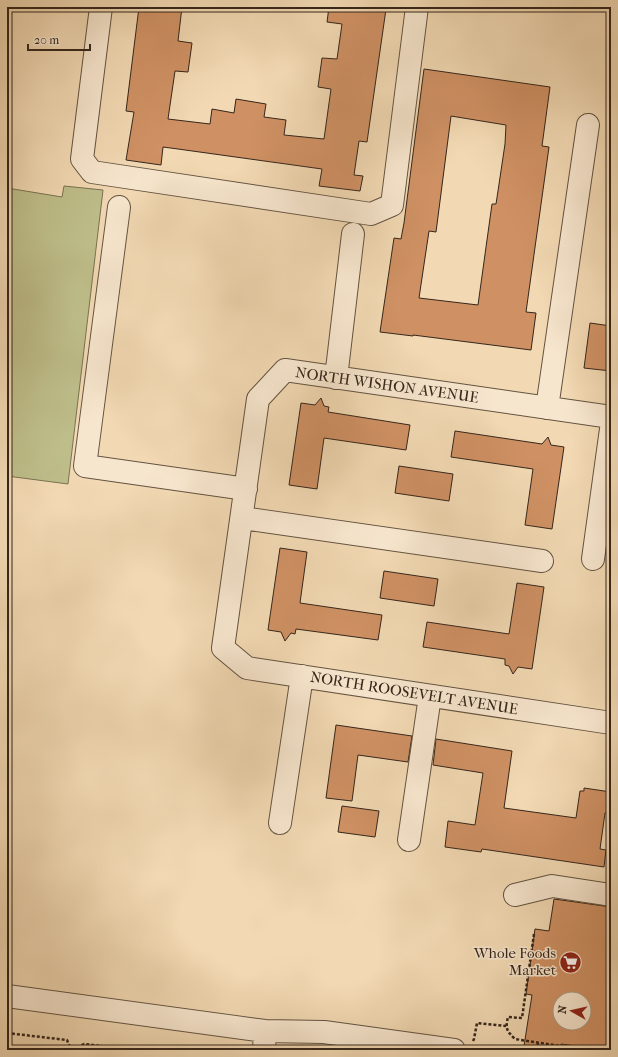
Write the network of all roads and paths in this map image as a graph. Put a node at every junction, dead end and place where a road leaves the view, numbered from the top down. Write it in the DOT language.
graph roads {
  1 [pos="101,7"];
  2 [pos="417,7"];
  3 [pos="588,125"];
  4 [pos="119,207"];
  5 [pos="353,234"];
  6 [pos="336,378"];
  7 [pos="547,408"];
  8 [pos="611,417"];
  9 [pos="611,429"];
  10 [pos="246,489"];
  11 [pos="242,518"];
  12 [pos="593,559"];
  13 [pos="542,560"];
  14 [pos="224,648"];
  15 [pos="302,676"];
  16 [pos="430,696"];
  17 [pos="611,724"];
  18 [pos="280,823"];
  19 [pos="409,840"];
  20 [pos="515,895"];
  21 [pos="611,895"];
  22 [pos="534,934"];
  23 [pos="7,996"];
  24 [pos="506,1026"];
  25 [pos="7,1033"];
  26 [pos="264,1040"];
  27 [pos="538,1043"];
  28 [pos="463,1046"];
  29 [pos="135,1050"];
  30 [pos="537,1050"];
  31 [pos="587,1050"];
  1 -- 2 [label="street"];
  3 -- 7 [label="street"];
  4 -- 10 [label="street"];
  5 -- 6 [label="street"];
  6 -- 7 [label="street, NORTH WISHON AVENUE"];
  6 -- 10 [label="street, NORTH WISHON AVENUE"];
  7 -- 8 [label="street, NORTH WISHON AVENUE"];
  9 -- 12 [label="street"];
  10 -- 11 [label="street, NORTH WISHON AVENUE"];
  11 -- 13 [label="street"];
  11 -- 14 [label="street, NORTH WISHON AVENUE"];
  14 -- 15 [label="street, NORTH ROOSEVELT AVENUE"];
  15 -- 16 [label="street, NORTH ROOSEVELT AVENUE"];
  15 -- 18 [label="street"];
  16 -- 17 [label="street, NORTH ROOSEVELT AVENUE"];
  16 -- 19 [label="street"];
  20 -- 21 [label="street"];
  22 -- 24 [label="path"];
  23 -- 26 [label="street"];
  24 -- 27 [label="path"];
  24 -- 28 [label="path"];
  25 -- 29 [label="path"];
  26 -- 28 [label="street"];
  27 -- 30 [label="path"];
  27 -- 31 [label="path"];
}
